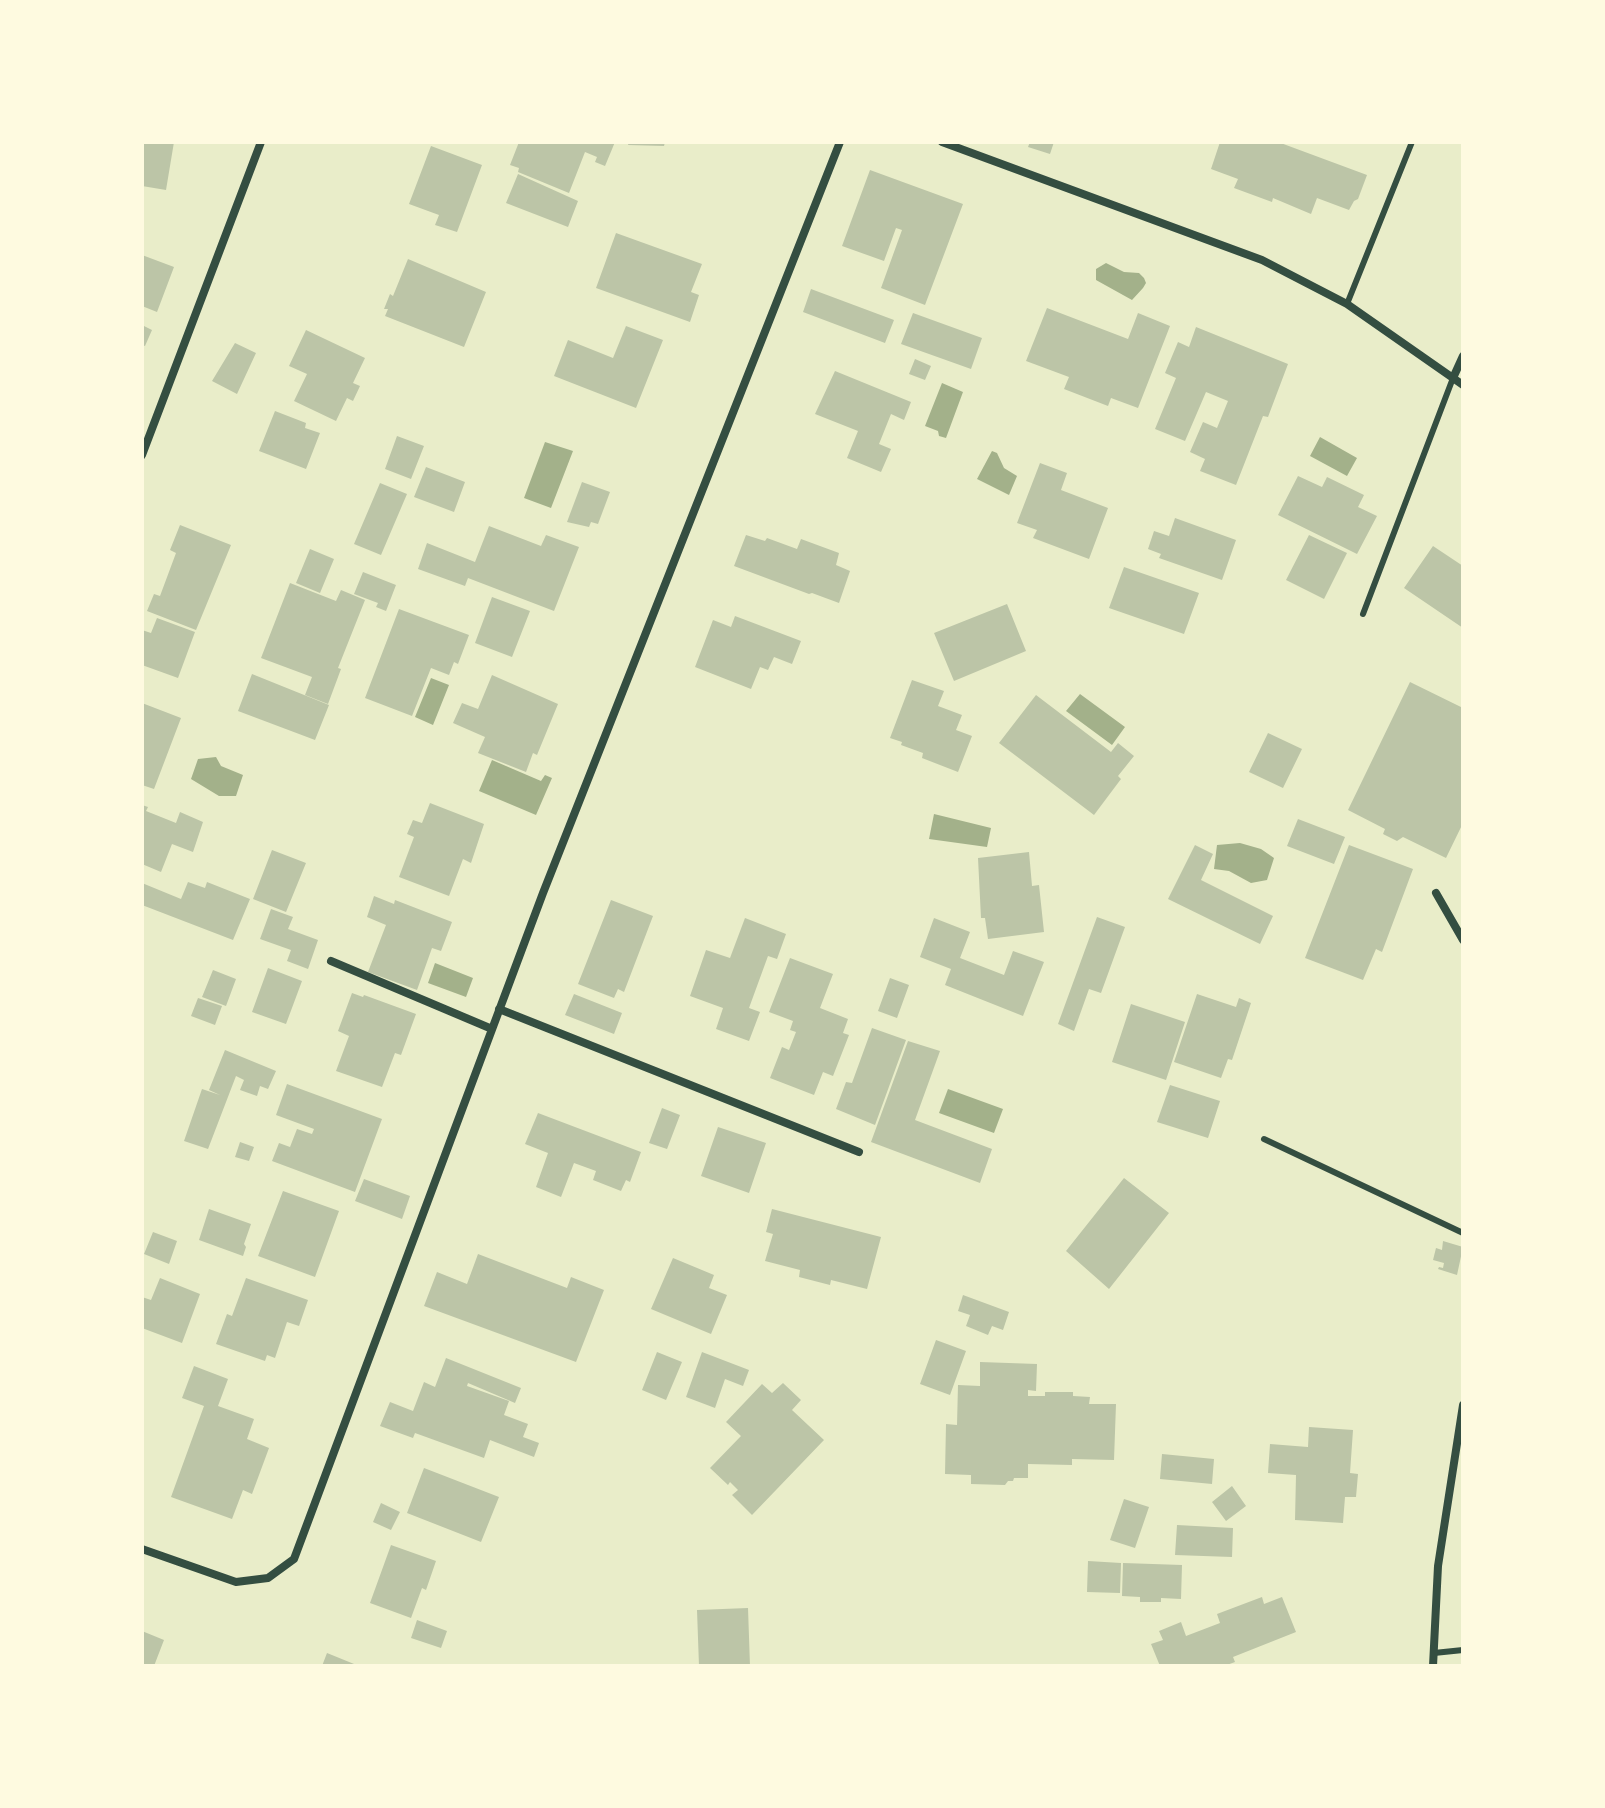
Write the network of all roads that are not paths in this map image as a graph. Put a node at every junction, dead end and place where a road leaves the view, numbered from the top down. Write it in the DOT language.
graph roads {
  1 [pos="261,142"];
  2 [pos="840,142"];
  3 [pos="942,142"];
  4 [pos="1412,142"];
  5 [pos="1347,304"];
  6 [pos="1463,356"];
  7 [pos="1453,378"];
  8 [pos="1463,385"];
  9 [pos="142,455"];
  10 [pos="1363,614"];
  11 [pos="1436,893"];
  12 [pos="1463,940"];
  13 [pos="331,961"];
  14 [pos="499,1009"];
  15 [pos="492,1029"];
  16 [pos="1264,1139"];
  17 [pos="859,1152"];
  18 [pos="1463,1233"];
  19 [pos="1463,1405"];
  20 [pos="142,1549"];
  21 [pos="1463,1650"];
  22 [pos="1434,1653"];
  23 [pos="1433,1666"];
  1 -- 9 [label="street"];
  2 -- 14 [label="street"];
  3 -- 5 [label="street"];
  4 -- 5 [label="lane"];
  5 -- 7 [label="street"];
  6 -- 7 [label="street"];
  7 -- 8 [label="street"];
  7 -- 10 [label="lane"];
  11 -- 12 [label="street"];
  13 -- 15 [label="street"];
  14 -- 15 [label="street"];
  14 -- 17 [label="street"];
  15 -- 20 [label="street"];
  16 -- 18 [label="lane"];
  19 -- 22 [label="street"];
  21 -- 22 [label="lane"];
  22 -- 23 [label="street"];
}
